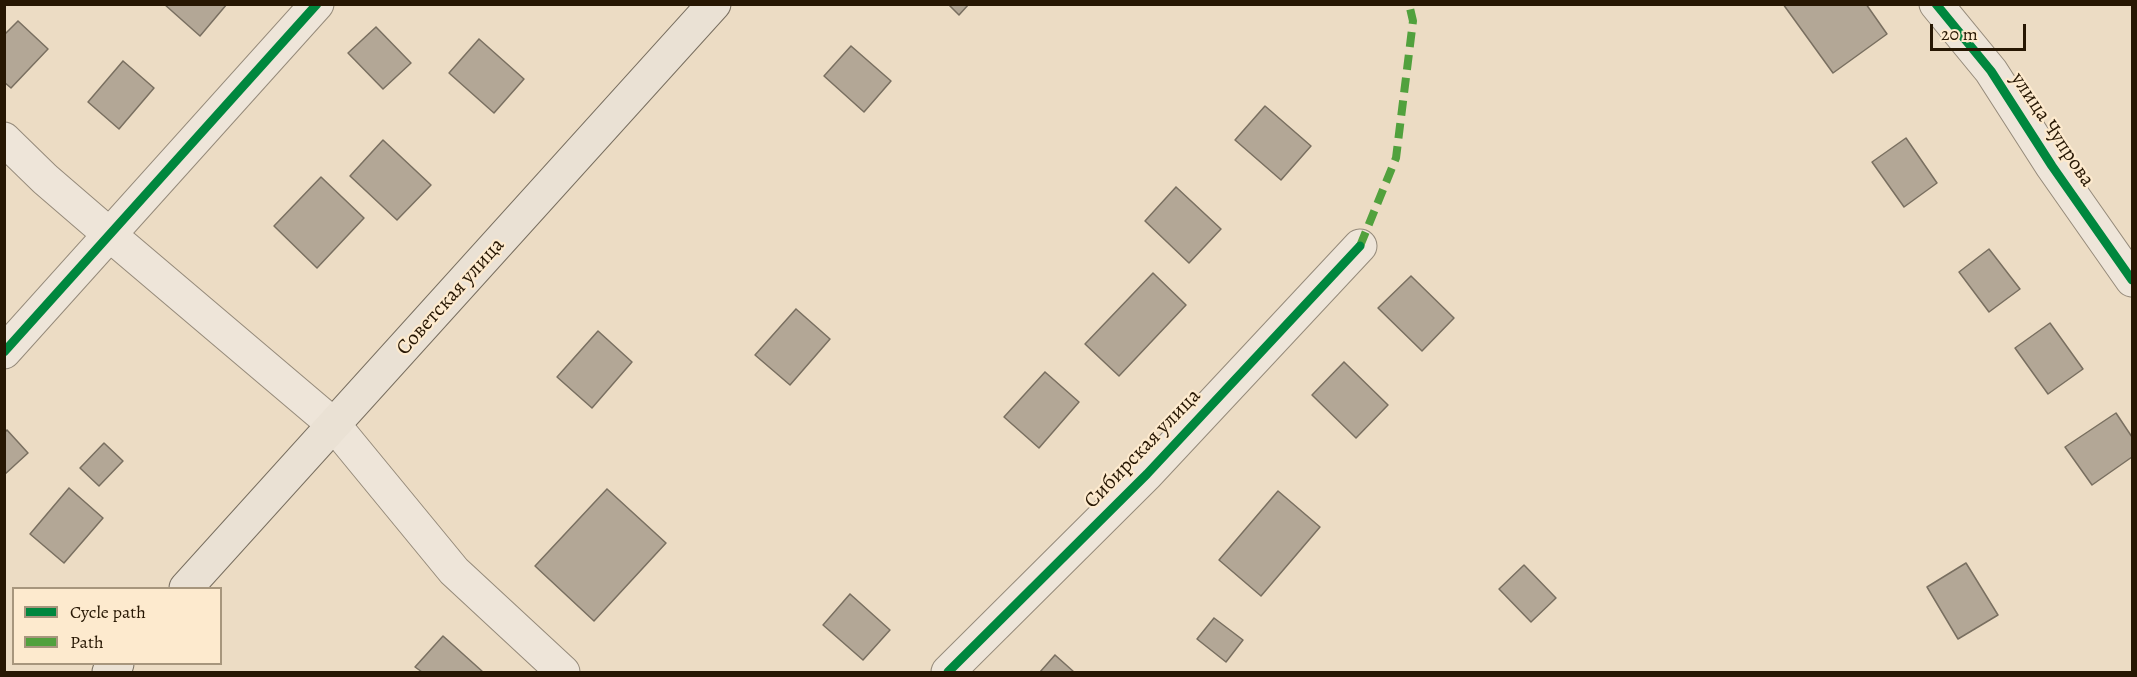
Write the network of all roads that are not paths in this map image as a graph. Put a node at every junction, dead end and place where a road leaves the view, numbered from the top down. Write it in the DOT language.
graph roads {
  1 [pos="317,4"];
  2 [pos="714,4"];
  3 [pos="1936,4"];
  4 [pos="4,139"];
  5 [pos="2100,233"];
  6 [pos="110,235"];
  7 [pos="2133,241"];
  8 [pos="1360,246"];
  9 [pos="2133,280"];
  10 [pos="4,352"];
  11 [pos="334,426"];
  12 [pos="187,587"];
  13 [pos="563,672"];
  14 [pos="948,672"];
  1 -- 6 [label="street"];
  2 -- 11 [label="main road, Советская улица"];
  3 -- 5 [label="street, улица Чупрова"];
  4 -- 6 [label="street"];
  5 -- 7 [label="street"];
  5 -- 9 [label="street, улица Чупрова"];
  6 -- 10 [label="street"];
  6 -- 11 [label="street"];
  8 -- 14 [label="street, Сибирская улица"];
  11 -- 12 [label="main road, Советская улица"];
  11 -- 13 [label="street"];
}
